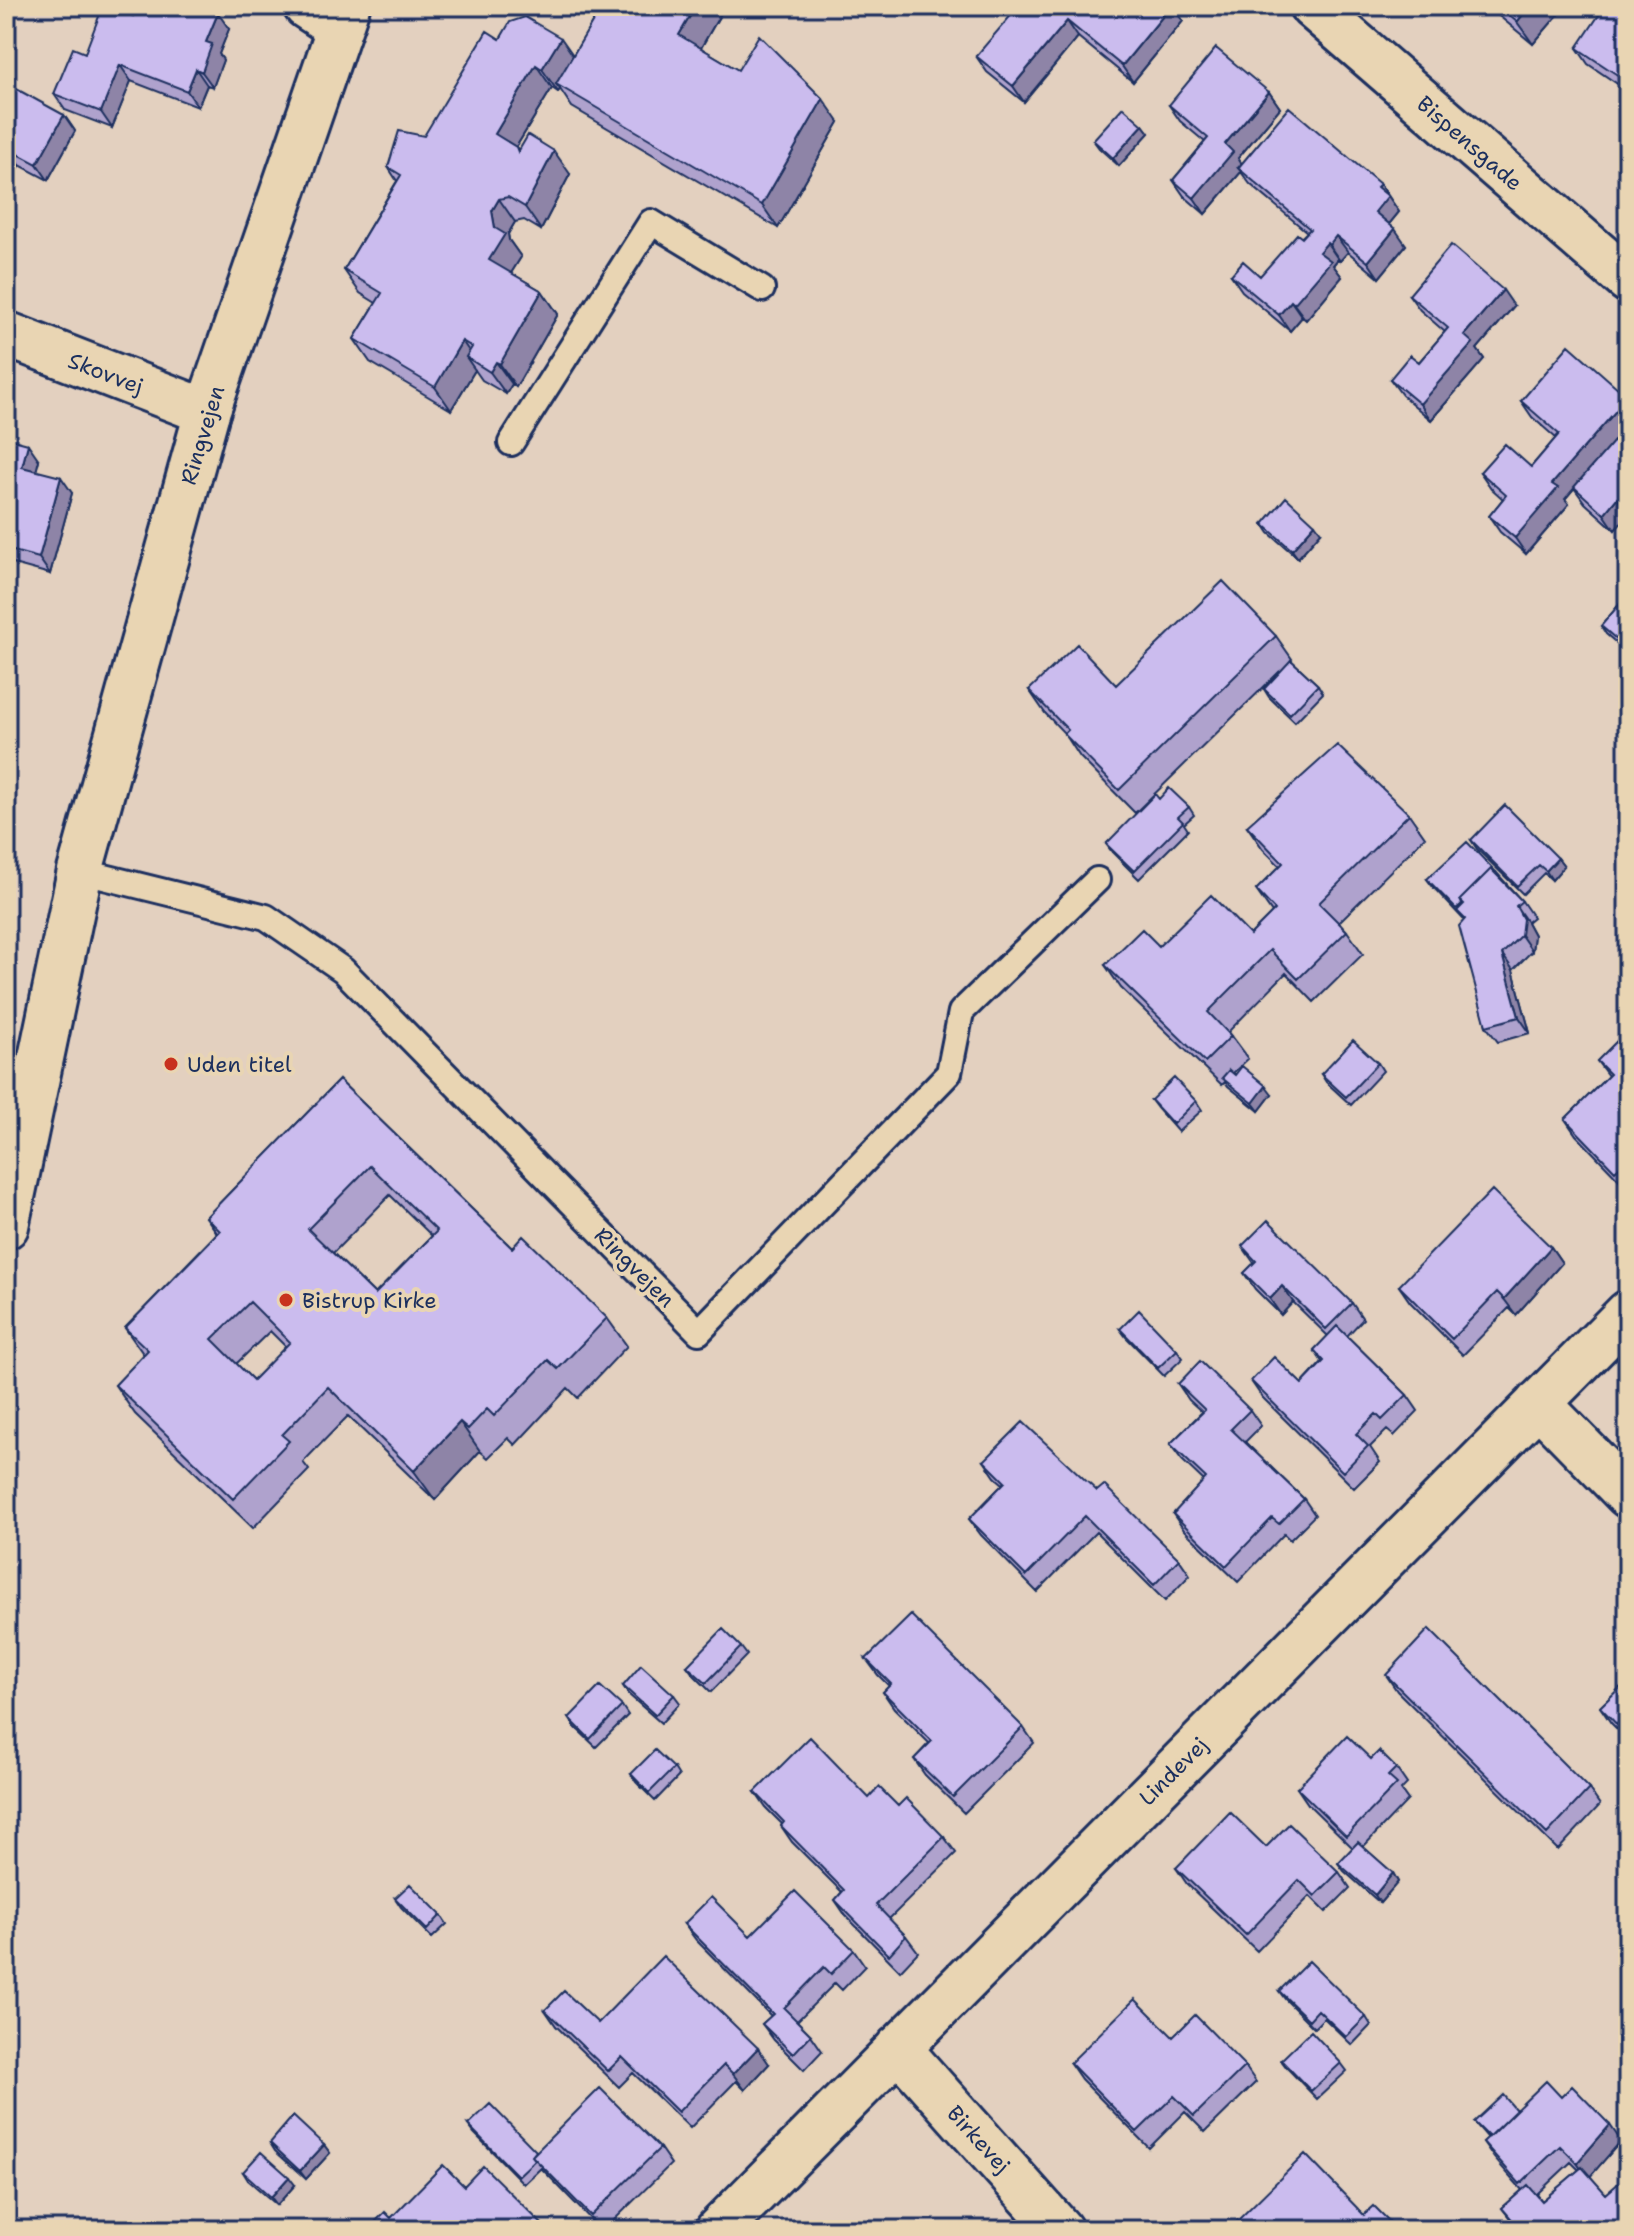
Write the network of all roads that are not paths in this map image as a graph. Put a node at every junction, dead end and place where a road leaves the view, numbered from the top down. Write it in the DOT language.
graph roads {
  1 [pos="1312,6"];
  2 [pos="330,13"];
  3 [pos="1628,280"];
  4 [pos="762,289"];
  5 [pos="6,334"];
  6 [pos="207,412"];
  7 [pos="511,443"];
  8 [pos="80,871"];
  9 [pos="1097,880"];
  10 [pos="6,1226"];
  11 [pos="1628,1313"];
  12 [pos="1538,1403"];
  13 [pos="1628,1495"];
  14 [pos="898,2048"];
  15 [pos="718,2230"];
  16 [pos="1060,2230"];
  1 -- 3 [label="street, Bispensgade"];
  2 -- 6 [label="street, Ringvejen"];
  4 -- 7 [label="lane"];
  5 -- 6 [label="street, Skovvej"];
  6 -- 8 [label="street, Ringvejen"];
  8 -- 9 [label="lane, Ringvejen"];
  8 -- 10 [label="street, Ringvejen"];
  11 -- 12 [label="street, Lindevej"];
  12 -- 13 [label="street"];
  12 -- 14 [label="street, Lindevej"];
  14 -- 15 [label="street, Lindevej"];
  14 -- 16 [label="street, Birkevej"];
}
